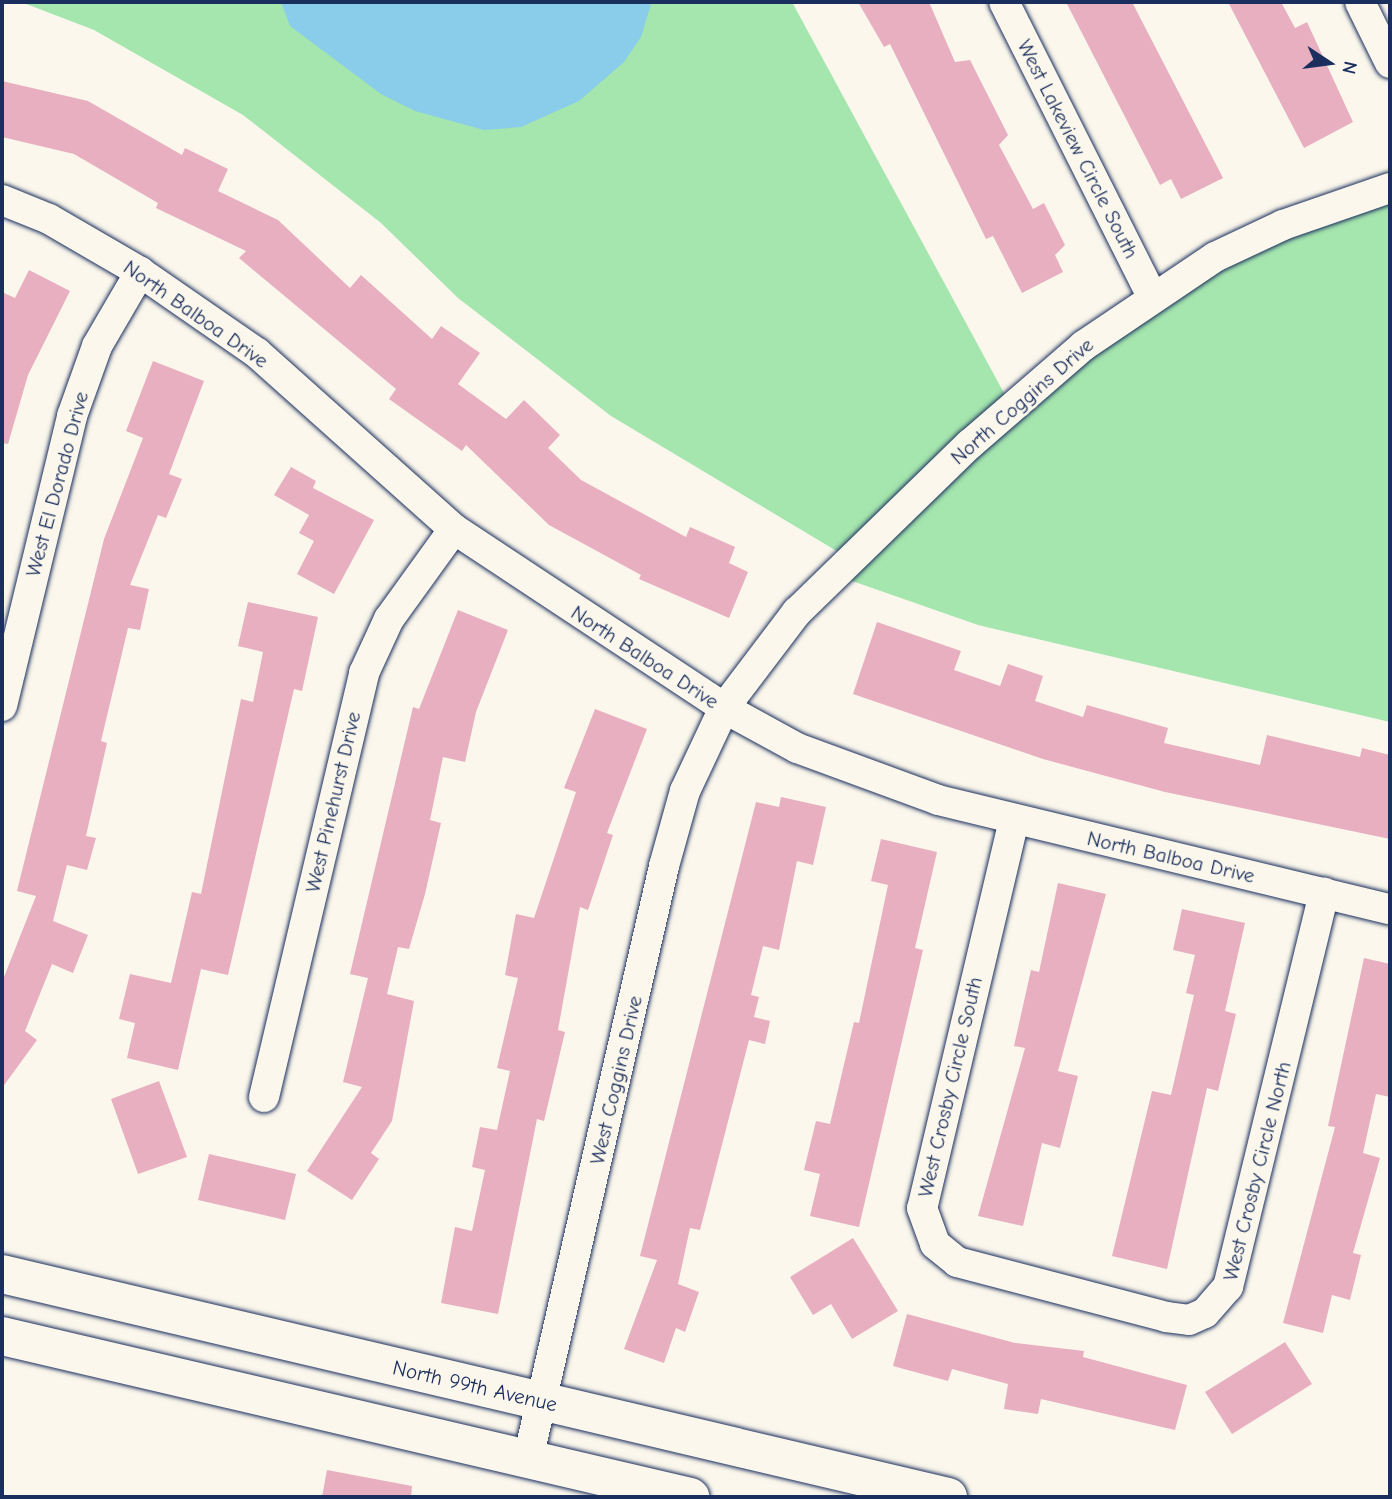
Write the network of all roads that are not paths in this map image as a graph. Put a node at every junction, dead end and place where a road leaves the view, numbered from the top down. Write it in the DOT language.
graph roads {
  1 [pos="1003,2"];
  2 [pos="1360,2"];
  3 [pos="1390,63"];
  4 [pos="1390,188"];
  5 [pos="2,200"];
  6 [pos="140,272"];
  7 [pos="1152,296"];
  8 [pos="454,529"];
  9 [pos="2,706"];
  10 [pos="723,708"];
  11 [pos="1014,820"];
  12 [pos="1324,893"];
  13 [pos="1390,909"];
  14 [pos="264,1097"];
  15 [pos="2,1274"];
  16 [pos="1078,1294"];
  17 [pos="130,1304"];
  18 [pos="2,1336"];
  19 [pos="116,1363"];
  20 [pos="542,1402"];
  21 [pos="527,1459"];
  22 [pos="690,1497"];
  23 [pos="948,1497"];
  1 -- 7 [label="street, West Lakeview Circle South"];
  2 -- 3 [label="street"];
  4 -- 7 [label="street, North Coggins Drive"];
  5 -- 6 [label="street, North Balboa Drive"];
  6 -- 8 [label="street, North Balboa Drive"];
  6 -- 9 [label="street, West El Dorado Drive"];
  7 -- 10 [label="street, North Coggins Drive"];
  8 -- 10 [label="street, North Balboa Drive"];
  8 -- 14 [label="street, West Pinehurst Drive"];
  10 -- 11 [label="street, North Balboa Drive"];
  10 -- 20 [label="street, West Coggins Drive"];
  11 -- 12 [label="street, North Balboa Drive"];
  11 -- 16 [label="street, West Crosby Circle South"];
  12 -- 13 [label="street, North Balboa Drive"];
  12 -- 16 [label="street, West Crosby Circle North"];
  15 -- 17 [label="main road, North 99th Avenue"];
  17 -- 19 [label="main road"];
  17 -- 20 [label="main road, North 99th Avenue"];
  18 -- 19 [label="main road"];
  19 -- 21 [label="main road"];
  20 -- 21 [label="street, West Coggins Drive"];
  20 -- 23 [label="main road, North 99th Avenue"];
  21 -- 22 [label="main road"];
}
